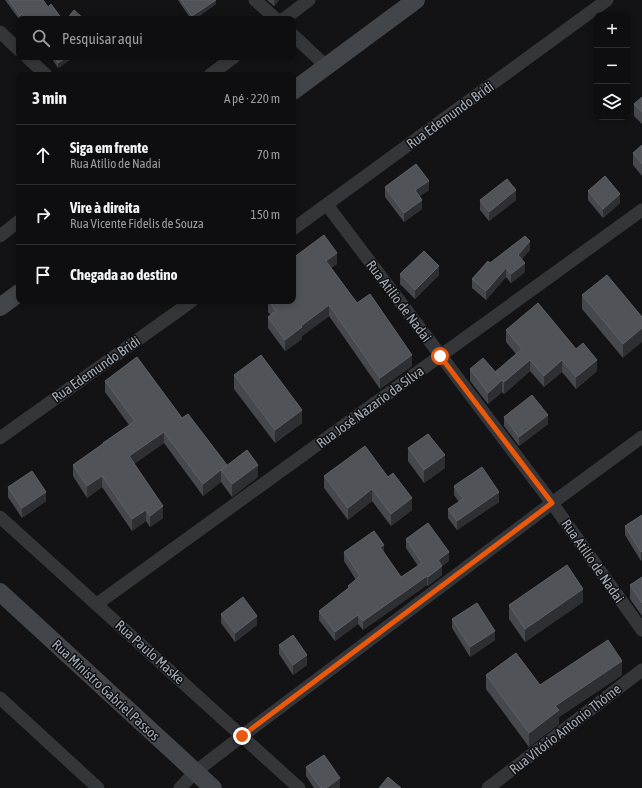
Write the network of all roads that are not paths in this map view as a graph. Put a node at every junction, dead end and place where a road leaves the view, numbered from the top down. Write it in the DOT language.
graph roads {
  1 [pos="255,0"];
  2 [pos="309,0"];
  3 [pos="416,0"];
  4 [pos="607,0"];
  5 [pos="273,16"];
  6 [pos="288,16"];
  7 [pos="0,32"];
  8 [pos="296,38"];
  9 [pos="16,47"];
  10 [pos="30,60"];
  11 [pos="230,60"];
  12 [pos="327,67"];
  13 [pos="43,72"];
  14 [pos="214,72"];
  15 [pos="296,89"];
  16 [pos="327,205"];
  17 [pos="642,210"];
  18 [pos="16,223"];
  19 [pos="296,227"];
  20 [pos="0,236"];
  21 [pos="16,295"];
  22 [pos="188,304"];
  23 [pos="0,307"];
  24 [pos="440,356"];
  25 [pos="642,437"];
  26 [pos="0,438"];
  27 [pos="552,503"];
  28 [pos="0,517"];
  29 [pos="0,592"];
  30 [pos="97,604"];
  31 [pos="642,630"];
  32 [pos="642,670"];
  33 [pos="0,698"];
  34 [pos="242,736"];
  35 [pos="195,772"];
  36 [pos="98,788"];
  37 [pos="180,788"];
  38 [pos="213,788"];
  39 [pos="299,788"];
  40 [pos="488,788"];
  1 -- 5 [label="street"];
  2 -- 6 [label="street"];
  3 -- 12 [label="street"];
  4 -- 16 [label="street, Rua Edemundo Bridi"];
  7 -- 9 [label="street"];
  8 -- 12 [label="street"];
  10 -- 13 [label="street"];
  11 -- 14 [label="street"];
  12 -- 15 [label="street"];
  16 -- 19 [label="street, Rua Edemundo Bridi"];
  16 -- 24 [label="street, Rua Atilio de Nadai"];
  17 -- 24 [label="street, Rua José Nazario da Silva"];
  18 -- 20 [label="street"];
  21 -- 23 [label="street"];
  22 -- 26 [label="street, Rua Edemundo Bridi"];
  24 -- 27 [label="street, Rua Atilio de Nadai"];
  24 -- 30 [label="street, Rua José Nazario da Silva"];
  25 -- 27 [label="street"];
  27 -- 31 [label="street, Rua Atilio de Nadai"];
  27 -- 34 [label="street"];
  28 -- 30 [label="street, Rua Paulo Maske"];
  29 -- 35 [label="street, Rua Ministro Gabriel Passos"];
  30 -- 34 [label="street, Rua Paulo Maske"];
  32 -- 40 [label="street, Rua Vitório Antonio Thóme"];
  33 -- 36 [label="street"];
  34 -- 35 [label="street"];
  34 -- 39 [label="street, Rua Paulo Maske"];
  35 -- 37 [label="street"];
  35 -- 38 [label="street, Rua Ministro Gabriel Passos"];
}
